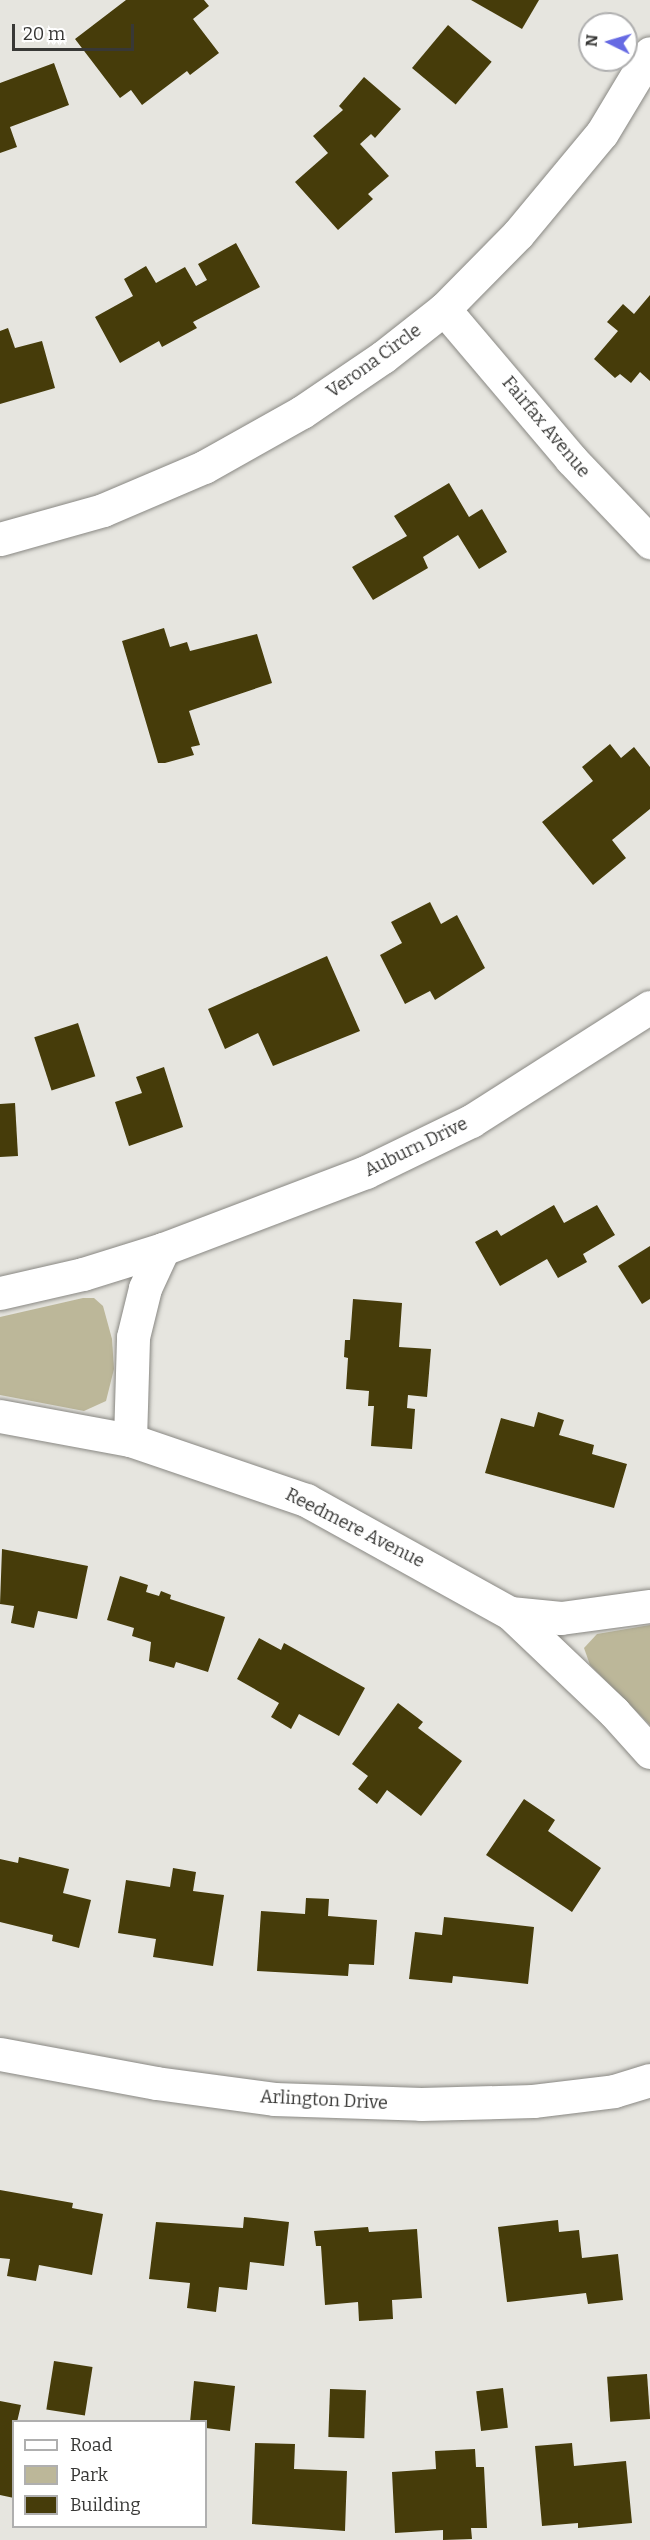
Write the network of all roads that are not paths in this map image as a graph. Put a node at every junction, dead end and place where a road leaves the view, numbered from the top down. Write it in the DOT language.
graph roads {
  1 [pos="650,53"];
  2 [pos="444,309"];
  3 [pos="0,539"];
  4 [pos="650,542"];
  5 [pos="650,1007"];
  6 [pos="163,1249"];
  7 [pos="0,1293"];
  8 [pos="0,1416"];
  9 [pos="130,1440"];
  10 [pos="650,1606"];
  11 [pos="510,1613"];
  12 [pos="650,1752"];
  13 [pos="0,2054"];
  14 [pos="650,2080"];
  1 -- 2 [label="street, Verona Circle"];
  2 -- 3 [label="street, Verona Circle"];
  2 -- 4 [label="street, Fairfax Avenue"];
  5 -- 6 [label="street, Auburn Drive"];
  6 -- 7 [label="street, Auburn Drive"];
  6 -- 9 [label="street"];
  8 -- 9 [label="street, Reedmere Avenue"];
  9 -- 11 [label="street, Reedmere Avenue"];
  10 -- 11 [label="street"];
  11 -- 12 [label="street, Reedmere Avenue"];
  13 -- 14 [label="street, Arlington Drive"];
}
